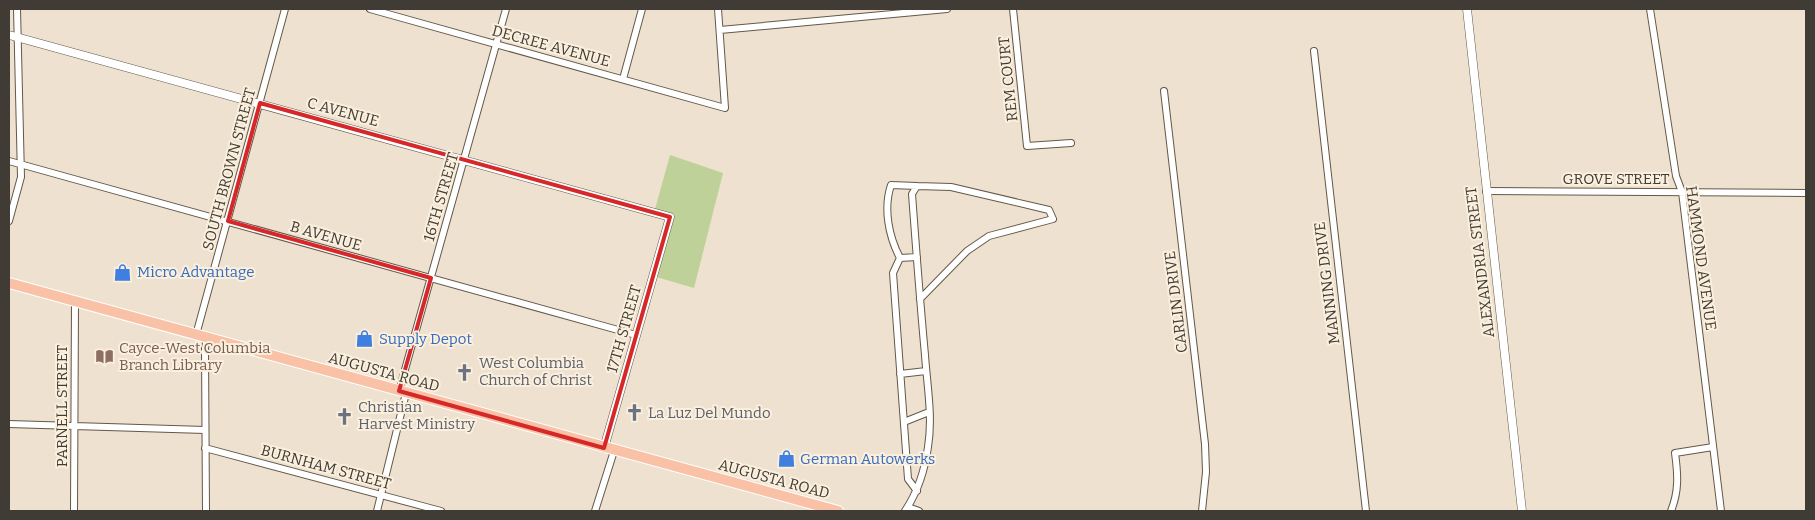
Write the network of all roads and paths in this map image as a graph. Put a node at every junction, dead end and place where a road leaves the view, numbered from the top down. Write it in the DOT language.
graph roads {
  1 [pos="17,9"];
  2 [pos="285,9"];
  3 [pos="370,9"];
  4 [pos="506,9"];
  5 [pos="642,9"];
  6 [pos="718,9"];
  7 [pos="947,9"];
  8 [pos="1013,9"];
  9 [pos="1467,9"];
  10 [pos="1650,9"];
  11 [pos="720,30"];
  12 [pos="13,36"];
  13 [pos="496,44"];
  14 [pos="1314,51"];
  15 [pos="623,79"];
  16 [pos="1164,91"];
  17 [pos="260,103"];
  18 [pos="1071,142"];
  19 [pos="464,159"];
  20 [pos="9,161"];
  21 [pos="20,164"];
  22 [pos="917,186"];
  23 [pos="1486,191"];
  24 [pos="1682,192"];
  25 [pos="1806,193"];
  26 [pos="670,217"];
  27 [pos="9,221"];
  28 [pos="228,221"];
  29 [pos="917,257"];
  30 [pos="900,258"];
  31 [pos="431,278"];
  32 [pos="9,283"];
  33 [pos="920,298"];
  34 [pos="75,302"];
  35 [pos="196,335"];
  36 [pos="636,335"];
  37 [pos="207,338"];
  38 [pos="926,371"];
  39 [pos="900,374"];
  40 [pos="402,392"];
  41 [pos="929,412"];
  42 [pos="904,422"];
  43 [pos="9,424"];
  44 [pos="75,426"];
  45 [pos="205,430"];
  46 [pos="1713,447"];
  47 [pos="205,448"];
  48 [pos="609,449"];
  49 [pos="916,491"];
  50 [pos="381,495"];
  51 [pos="906,509"];
  52 [pos="74,511"];
  53 [pos="206,511"];
  54 [pos="376,511"];
  55 [pos="441,511"];
  56 [pos="595,511"];
  57 [pos="838,511"];
  58 [pos="919,511"];
  59 [pos="1202,511"];
  60 [pos="1366,511"];
  61 [pos="1522,511"];
  62 [pos="1671,511"];
  63 [pos="1721,511"];
  1 -- 12 [label="street"];
  2 -- 17 [label="street, SOUTH BROWN STREET"];
  3 -- 13 [label="street, DECREE AVENUE"];
  4 -- 13 [label="street, 16TH STREET"];
  5 -- 15 [label="street"];
  6 -- 11 [label="street"];
  7 -- 11 [label="street"];
  8 -- 18 [label="street, REM COURT"];
  9 -- 23 [label="street, ALEXANDRIA STREET"];
  10 -- 24 [label="street, HAMMOND AVENUE"];
  11 -- 15 [label="street, DECREE AVENUE"];
  12 -- 17 [label="street, C AVENUE"];
  12 -- 21 [label="street"];
  13 -- 15 [label="street, DECREE AVENUE"];
  13 -- 19 [label="street, 16TH STREET"];
  14 -- 60 [label="street, MANNING DRIVE"];
  16 -- 59 [label="street, CARLIN DRIVE"];
  17 -- 19 [label="street, C AVENUE"];
  17 -- 28 [label="street, SOUTH BROWN STREET"];
  19 -- 26 [label="street, C AVENUE"];
  19 -- 31 [label="street, 16TH STREET"];
  20 -- 21 [label="street, B AVENUE"];
  21 -- 27 [label="street"];
  21 -- 28 [label="street, B AVENUE"];
  22 -- 29 [label="street"];
  22 -- 30 [label="street"];
  22 -- 33 [label="street"];
  23 -- 24 [label="street, GROVE STREET"];
  23 -- 61 [label="street, ALEXANDRIA STREET"];
  24 -- 25 [label="street, GROVE STREET"];
  24 -- 46 [label="street, HAMMOND AVENUE"];
  26 -- 36 [label="street, 17TH STREET"];
  28 -- 31 [label="street, B AVENUE"];
  28 -- 35 [label="street, SOUTH BROWN STREET"];
  29 -- 30 [label="street"];
  29 -- 33 [label="street"];
  30 -- 39 [label="street"];
  31 -- 36 [label="street, B AVENUE"];
  31 -- 40 [label="street, 16TH STREET"];
  32 -- 34 [label="main road, AUGUSTA ROAD"];
  33 -- 38 [label="street"];
  34 -- 35 [label="main road, AUGUSTA ROAD"];
  34 -- 44 [label="street, PARNELL STREET"];
  35 -- 37 [label="main road, AUGUSTA ROAD"];
  36 -- 48 [label="street, 17TH STREET"];
  37 -- 40 [label="main road, AUGUSTA ROAD"];
  37 -- 45 [label="street"];
  38 -- 39 [label="street"];
  38 -- 41 [label="street"];
  39 -- 42 [label="street"];
  40 -- 48 [label="main road, AUGUSTA ROAD"];
  40 -- 50 [label="street, 16TH STREET"];
  41 -- 42 [label="street"];
  41 -- 49 [label="street"];
  42 -- 49 [label="street"];
  43 -- 44 [label="street"];
  44 -- 45 [label="street"];
  44 -- 52 [label="street, PARNELL STREET"];
  45 -- 47 [label="street"];
  46 -- 62 [label="street"];
  46 -- 63 [label="street, HAMMOND AVENUE"];
  47 -- 50 [label="street, BURNHAM STREET"];
  47 -- 53 [label="street"];
  48 -- 56 [label="street"];
  48 -- 57 [label="main road, AUGUSTA ROAD"];
  49 -- 51 [label="street"];
  50 -- 54 [label="street, 16TH STREET"];
  50 -- 55 [label="street, BURNHAM STREET"];
  51 -- 58 [label="street"];
}
